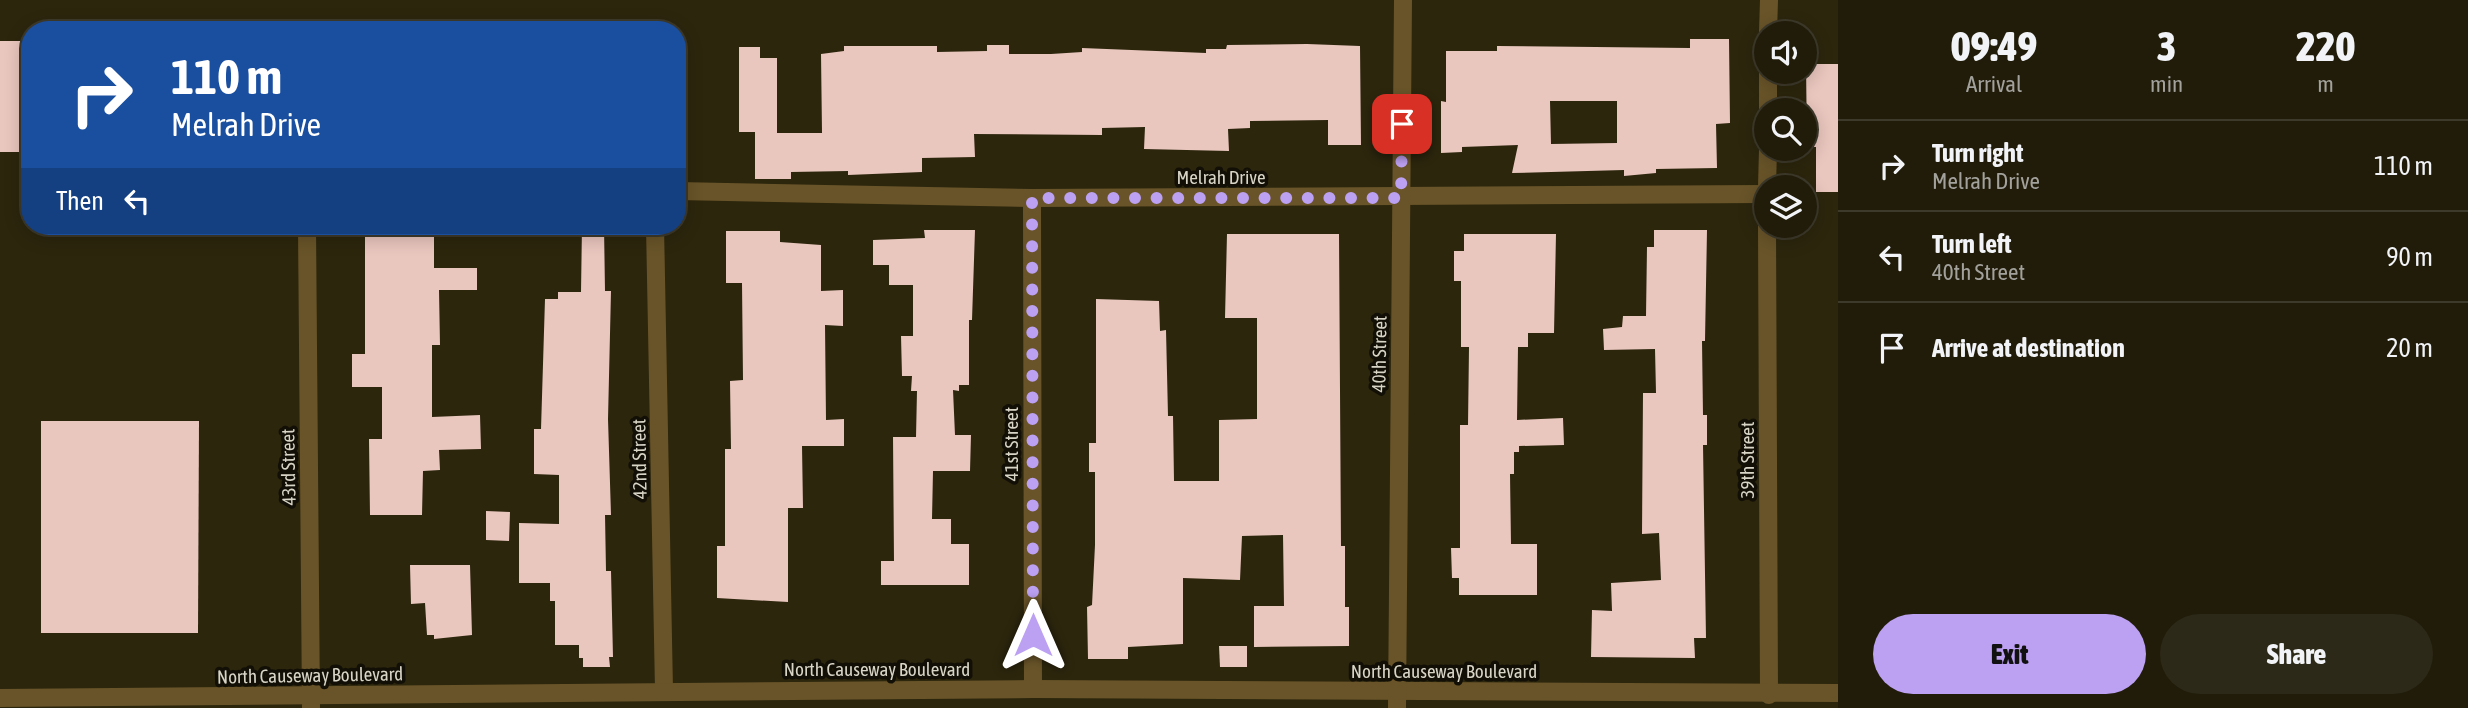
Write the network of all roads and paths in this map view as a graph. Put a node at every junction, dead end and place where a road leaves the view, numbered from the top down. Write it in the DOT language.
graph roads {
  1 [pos="1403,0"];
  2 [pos="1769,0"];
  3 [pos="1768,21"];
  4 [pos="686,191"];
  5 [pos="1754,194"];
  6 [pos="1032,198"];
  7 [pos="1401,198"];
  8 [pos="307,235"];
  9 [pos="655,235"];
  10 [pos="1767,238"];
  11 [pos="1033,689"];
  12 [pos="664,691"];
  13 [pos="1838,694"];
  14 [pos="1769,695"];
  15 [pos="0,698"];
  16 [pos="1397,700"];
  17 [pos="311,703"];
  1 -- 7 [label="street, 40th Street"];
  2 -- 3 [label="street"];
  4 -- 6 [label="street, Melrah Drive"];
  5 -- 7 [label="street, Melrah Drive"];
  6 -- 7 [label="street, Melrah Drive"];
  6 -- 11 [label="street, 41st Street"];
  7 -- 16 [label="street, 40th Street"];
  8 -- 17 [label="street, 43rd Street"];
  9 -- 12 [label="street, 42nd Street"];
  10 -- 14 [label="street, 39th Street"];
  11 -- 12 [label="street, North Causeway Boulevard"];
  11 -- 16 [label="street, North Causeway Boulevard"];
  12 -- 17 [label="street, North Causeway Boulevard"];
  13 -- 14 [label="street, North Causeway Boulevard"];
  14 -- 16 [label="street, North Causeway Boulevard"];
  15 -- 17 [label="street, North Causeway Boulevard"];
}
